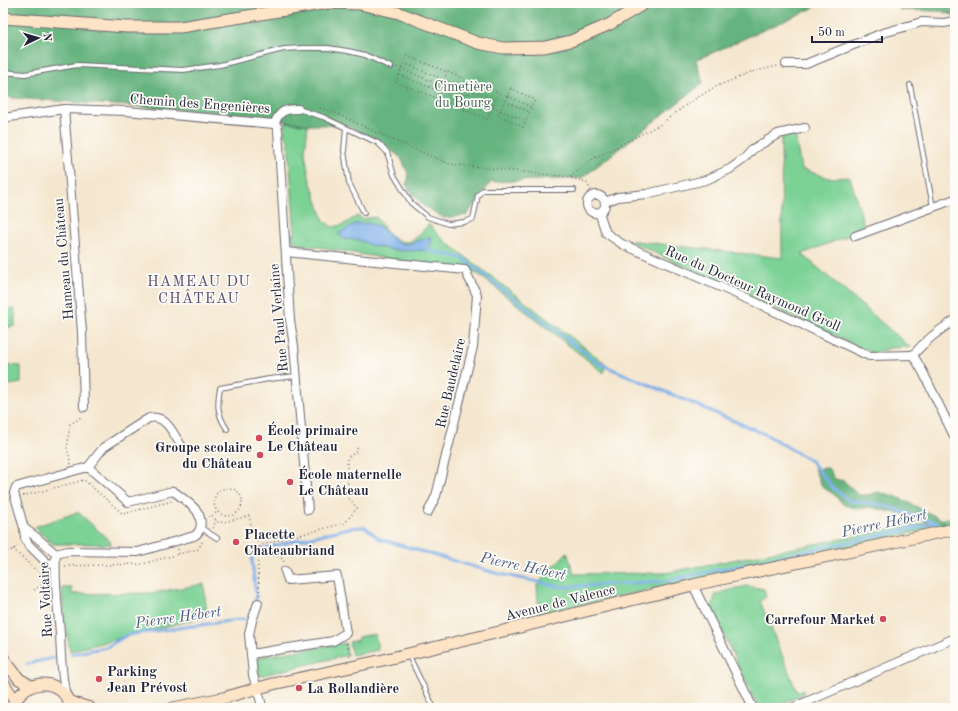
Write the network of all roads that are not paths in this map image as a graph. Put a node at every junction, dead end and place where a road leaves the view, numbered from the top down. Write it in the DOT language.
graph roads {
  1 [pos="644,3"];
  2 [pos="3,18"];
  3 [pos="955,21"];
  4 [pos="786,64"];
  5 [pos="391,67"];
  6 [pos="3,72"];
  7 [pos="910,85"];
  8 [pos="64,109"];
  9 [pos="298,109"];
  10 [pos="3,118"];
  11 [pos="274,124"];
  12 [pos="346,128"];
  13 [pos="805,128"];
  14 [pos="574,190"];
  15 [pos="955,199"];
  16 [pos="605,202"];
  17 [pos="933,207"];
  18 [pos="600,212"];
  19 [pos="364,213"];
  20 [pos="855,236"];
  21 [pos="286,252"];
  22 [pos="955,320"];
  23 [pos="913,355"];
  24 [pos="296,376"];
  25 [pos="84,407"];
  26 [pos="227,428"];
  27 [pos="955,438"];
  28 [pos="181,445"];
  29 [pos="88,467"];
  30 [pos="308,510"];
  31 [pos="428,512"];
  32 [pos="24,528"];
  33 [pos="201,528"];
  34 [pos="955,529"];
  35 [pos="217,538"];
  36 [pos="56,554"];
  37 [pos="58,567"];
  38 [pos="285,571"];
  39 [pos="693,585"];
  40 [pos="258,603"];
  41 [pos="955,638"];
  42 [pos="251,654"];
  43 [pos="408,654"];
  44 [pos="3,658"];
  45 [pos="62,677"];
  46 [pos="3,682"];
  47 [pos="47,685"];
  48 [pos="32,686"];
  49 [pos="257,688"];
  50 [pos="69,702"];
  51 [pos="14,704"];
  52 [pos="90,708"];
  53 [pos="173,708"];
  54 [pos="261,708"];
  55 [pos="434,708"];
  56 [pos="752,708"];
  57 [pos="792,708"];
  1 -- 2 [label="main road"];
  3 -- 4 [label="street"];
  5 -- 6 [label="lane"];
  7 -- 17 [label="lane"];
  8 -- 10 [label="street, Chemin des Engenières"];
  8 -- 11 [label="street, Chemin des Engenières"];
  8 -- 25 [label="street, Hameau du Château"];
  9 -- 11 [label="street, Chemin des Engenières"];
  9 -- 12 [label="lane"];
  11 -- 21 [label="street, Rue Paul Verlaine"];
  12 -- 14 [label="lane"];
  12 -- 19 [label="lane"];
  13 -- 16 [label="street"];
  15 -- 17 [label="street"];
  16 -- 18 [label="street"];
  16 -- 18 [label="street"];
  17 -- 20 [label="street"];
  18 -- 23 [label="street, Rue du Docteur Raymond Groll"];
  21 -- 24 [label="street, Rue Paul Verlaine"];
  21 -- 31 [label="street, Rue Baudelaire"];
  22 -- 23 [label="street"];
  23 -- 27 [label="street"];
  24 -- 26 [label="lane"];
  24 -- 30 [label="street, Rue Paul Verlaine"];
  28 -- 29 [label="street"];
  29 -- 32 [label="street"];
  29 -- 33 [label="street"];
  32 -- 36 [label="street"];
  32 -- 37 [label="street"];
  33 -- 35 [label="lane"];
  33 -- 36 [label="street, Rue Voltaire"];
  34 -- 39 [label="main road, Avenue de Valence"];
  36 -- 37 [label="street, Rue Voltaire"];
  37 -- 45 [label="street, Rue Voltaire"];
  38 -- 42 [label="street"];
  39 -- 43 [label="main road, Avenue de Valence"];
  39 -- 56 [label="street"];
  40 -- 42 [label="street"];
  41 -- 57 [label="street"];
  42 -- 49 [label="street"];
  43 -- 49 [label="main road, Avenue de Valence"];
  43 -- 55 [label="lane"];
  44 -- 48 [label="main road"];
  45 -- 47 [label="street"];
  45 -- 50 [label="street, Rue Voltaire"];
  46 -- 51 [label="main road"];
  47 -- 48 [label="main road"];
  47 -- 50 [label="main road"];
  48 -- 51 [label="main road"];
  49 -- 53 [label="main road, Avenue de Valence"];
  49 -- 54 [label="street"];
  50 -- 52 [label="main road"];
}
